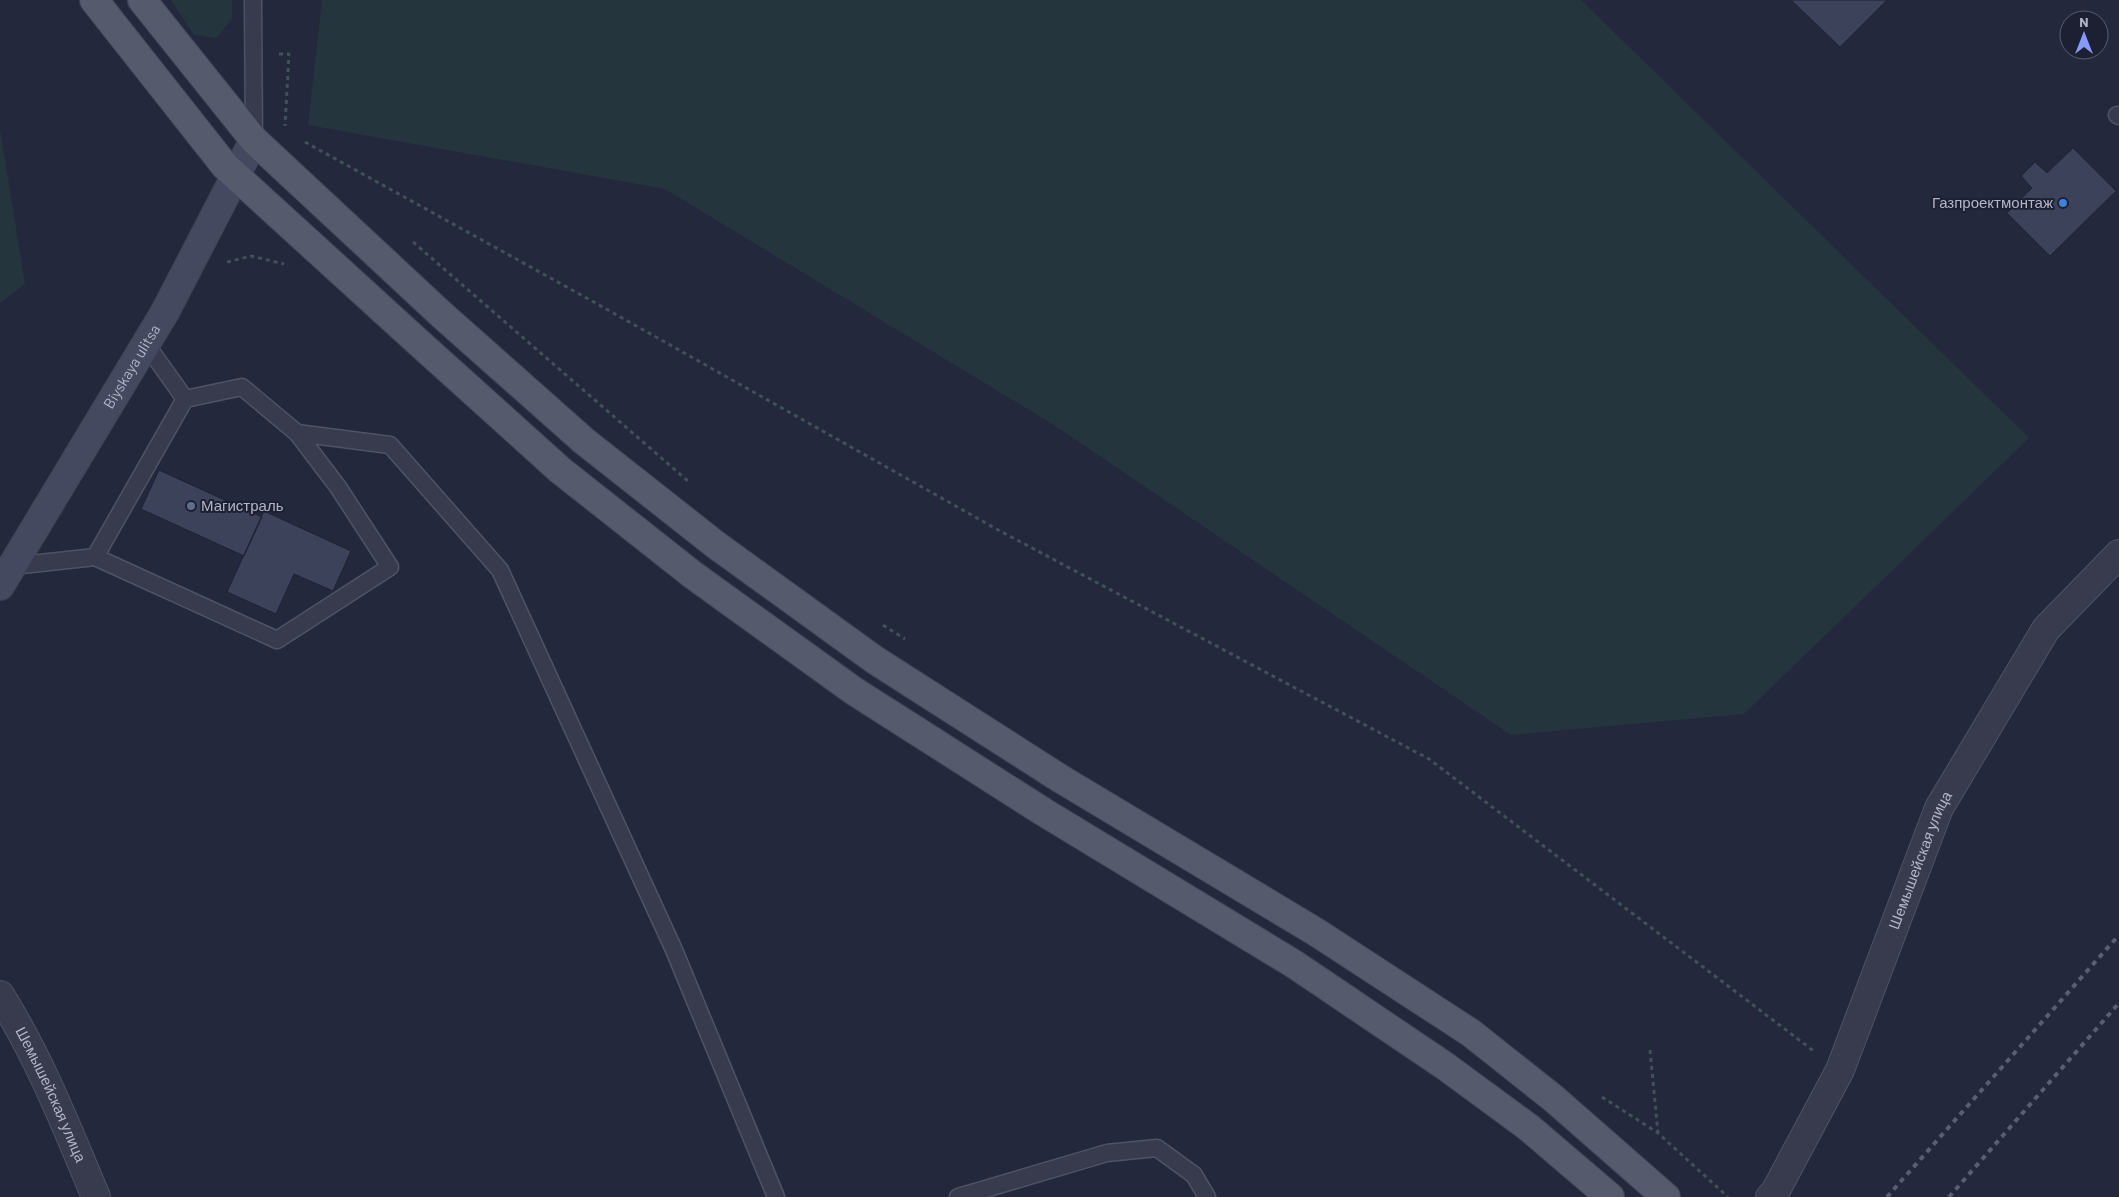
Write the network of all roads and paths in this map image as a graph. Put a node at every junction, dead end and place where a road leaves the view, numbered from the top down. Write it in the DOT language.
graph roads {
  1 [pos="94,0"];
  2 [pos="142,0"];
  3 [pos="253,0"];
  4 [pos="289,54"];
  5 [pos="285,131"];
  6 [pos="254,140"];
  7 [pos="302,141"];
  8 [pos="235,175"];
  9 [pos="405,236"];
  10 [pos="225,262"];
  11 [pos="292,266"];
  12 [pos="146,344"];
  13 [pos="185,399"];
  14 [pos="297,432"];
  15 [pos="691,483"];
  16 [pos="2119,554"];
  17 [pos="95,557"];
  18 [pos="6,576"];
  19 [pos="881,623"];
  20 [pos="906,640"];
  21 [pos="0,995"];
  22 [pos="1650,1050"];
  23 [pos="1840,1070"];
  24 [pos="1600,1096"];
  25 [pos="1658,1133"];
  26 [pos="1608,1196"];
  27 [pos="96,1197"];
  28 [pos="776,1197"];
  29 [pos="958,1197"];
  30 [pos="1207,1197"];
  31 [pos="1666,1197"];
  32 [pos="1728,1197"];
  33 [pos="1770,1197"];
  1 -- 8 [label="main road"];
  2 -- 6 [label="main road"];
  3 -- 6 [label="lane"];
  4 -- 5 [label="path"];
  6 -- 8 [label="street, Biyskaya ulitsa"];
  6 -- 31 [label="main road"];
  7 -- 23 [label="path"];
  8 -- 12 [label="street, Biyskaya ulitsa"];
  8 -- 26 [label="main road"];
  9 -- 15 [label="path"];
  10 -- 11 [label="path"];
  12 -- 13 [label="lane"];
  12 -- 18 [label="street, Biyskaya ulitsa"];
  13 -- 14 [label="lane"];
  13 -- 17 [label="lane"];
  14 -- 17 [label="lane"];
  14 -- 28 [label="lane"];
  16 -- 23 [label="street, Шемышейская улица"];
  17 -- 18 [label="lane"];
  19 -- 20 [label="path"];
  21 -- 27 [label="street, Шемышейская улица"];
  22 -- 25 [label="path"];
  23 -- 33 [label="street, Шемышейская улица"];
  24 -- 25 [label="path"];
  25 -- 32 [label="path"];
  29 -- 30 [label="lane"];
}
